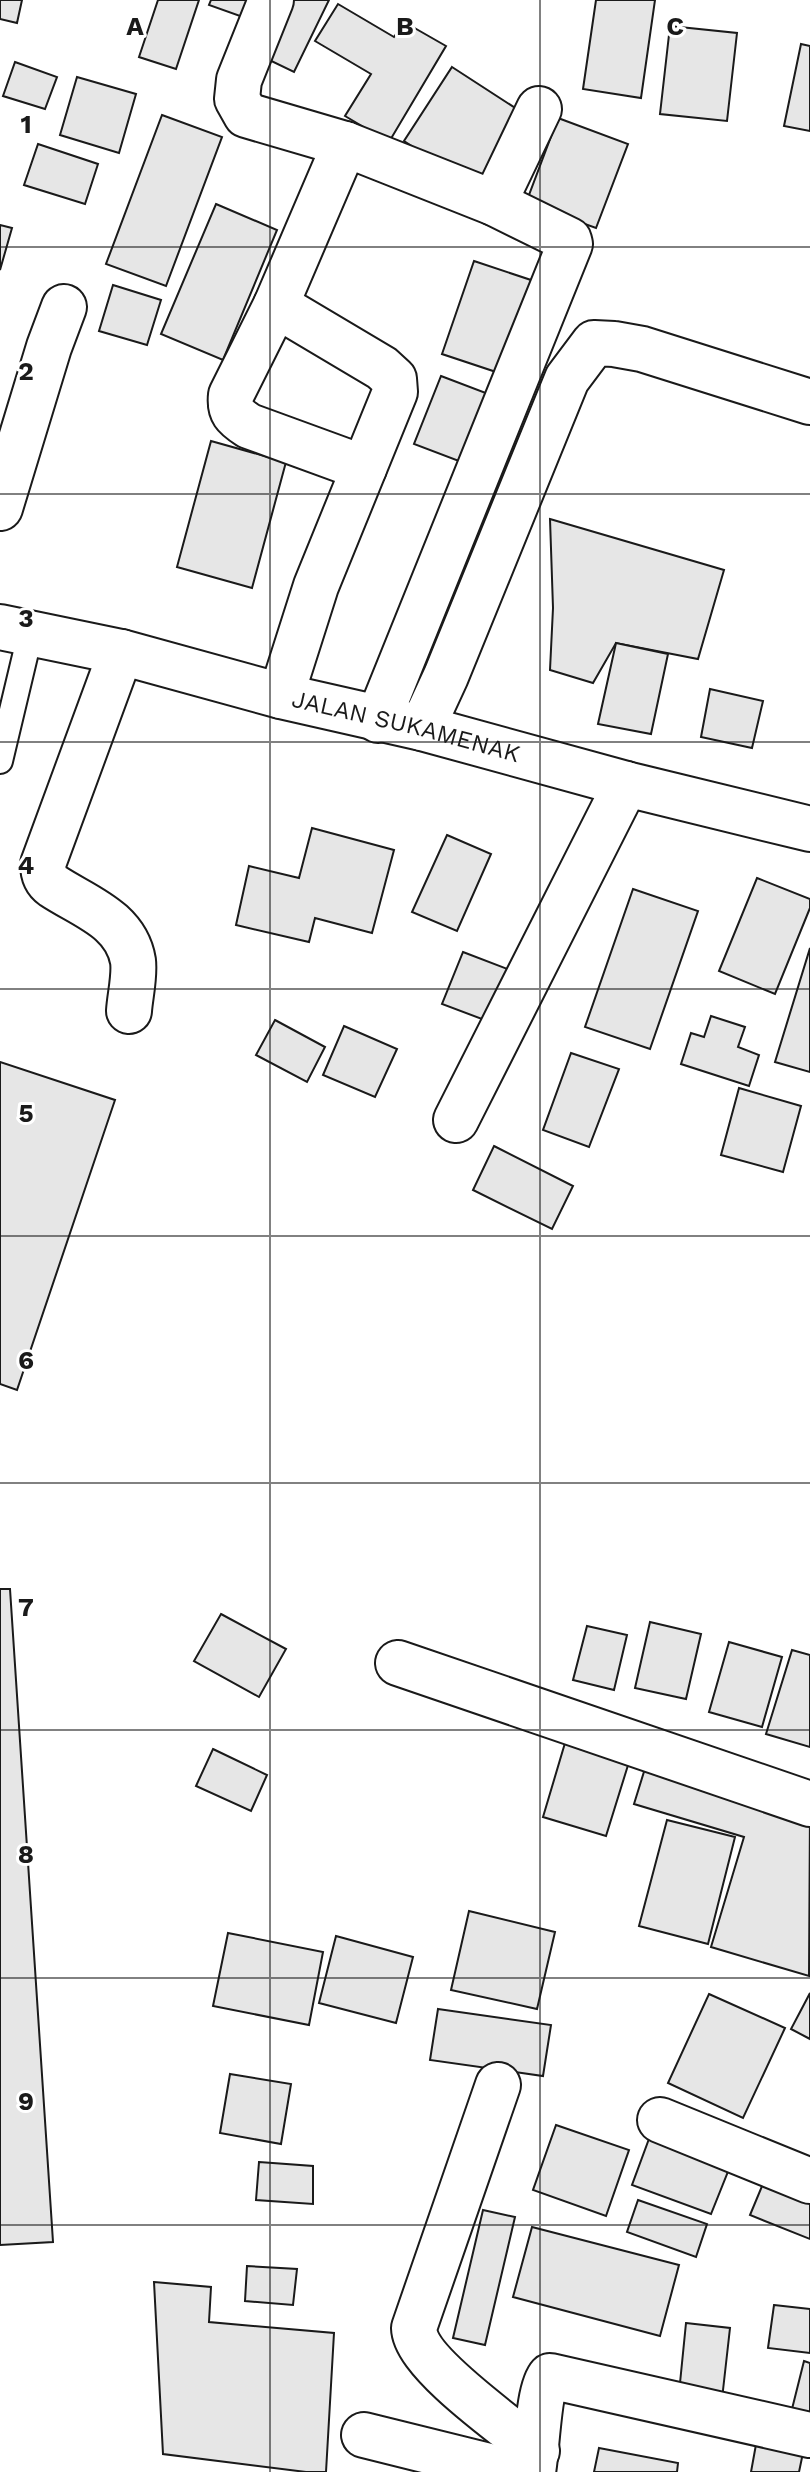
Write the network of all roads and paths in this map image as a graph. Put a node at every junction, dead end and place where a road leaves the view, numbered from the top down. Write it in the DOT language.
graph roads {
  1 [pos="271,0"];
  2 [pos="539,109"];
  3 [pos="345,144"];
  4 [pos="494,203"];
  5 [pos="276,305"];
  6 [pos="64,307"];
  7 [pos="810,402"];
  8 [pos="364,468"];
  9 [pos="0,508"];
  10 [pos="15,631"];
  11 [pos="121,652"];
  12 [pos="281,696"];
  13 [pos="378,720"];
  14 [pos="422,728"];
  15 [pos="0,761"];
  16 [pos="626,784"];
  17 [pos="810,829"];
  18 [pos="129,1011"];
  19 [pos="456,1120"];
  20 [pos="398,1663"];
  21 [pos="810,1804"];
  22 [pos="498,2085"];
  23 [pos="660,2120"];
  24 [pos="810,2181"];
  25 [pos="364,2435"];
  26 [pos="810,2435"];
  27 [pos="528,2465"];
  1 -- 3 [label="street"];
  2 -- 4 [label="street"];
  3 -- 4 [label="street"];
  3 -- 5 [label="street"];
  4 -- 13 [label="street"];
  5 -- 8 [label="street"];
  5 -- 8 [label="street"];
  6 -- 9 [label="street"];
  7 -- 14 [label="street"];
  8 -- 12 [label="street"];
  10 -- 11 [label="street, JALAN SUKAMENAK"];
  10 -- 15 [label="lane"];
  11 -- 12 [label="street, JALAN SUKAMENAK"];
  11 -- 18 [label="street"];
  12 -- 13 [label="street, JALAN SUKAMENAK"];
  13 -- 14 [label="street, JALAN SUKAMENAK"];
  14 -- 16 [label="street, JALAN SUKAMENAK"];
  16 -- 17 [label="street, JALAN SUKAMENAK"];
  16 -- 19 [label="street"];
  20 -- 21 [label="street"];
  22 -- 27 [label="street"];
  23 -- 24 [label="street"];
  25 -- 27 [label="street"];
  26 -- 27 [label="street"];
}
